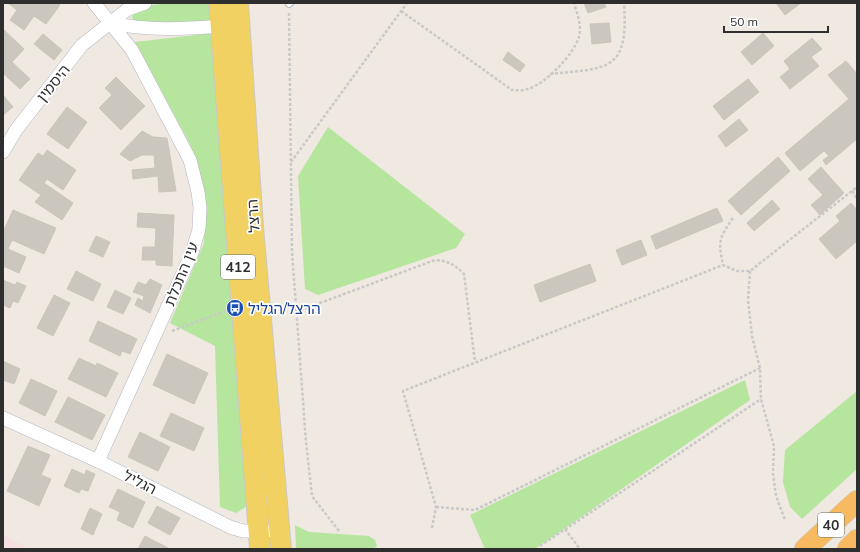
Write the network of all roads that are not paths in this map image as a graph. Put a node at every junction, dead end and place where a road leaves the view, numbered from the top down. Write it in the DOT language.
graph roads {
  1 [pos="94,3"];
  2 [pos="145,3"];
  3 [pos="219,3"];
  4 [pos="238,3"];
  5 [pos="111,23"];
  6 [pos="221,26"];
  7 [pos="3,152"];
  8 [pos="3,418"];
  9 [pos="98,461"];
  10 [pos="857,501"];
  11 [pos="259,540"];
  12 [pos="281,540"];
  13 [pos="857,540"];
  14 [pos="805,549"];
  15 [pos="848,549"];
  1 -- 5 [label="street, עין התכלת"];
  2 -- 5 [label="street, היסמין"];
  3 -- 6 [label="main road, הרצל / 412"];
  4 -- 12 [label="main road, הרצל / 412"];
  5 -- 6 [label="street"];
  5 -- 7 [label="street, היסמין"];
  5 -- 9 [label="street, עין התכלת"];
  6 -- 11 [label="main road, הרצל / 412"];
  8 -- 9 [label="street, הגליל"];
  9 -- 11 [label="street, הגליל"];
  10 -- 14 [label="highway, 40"];
  11 -- 12 [label="street, הגליל"];
  13 -- 15 [label="highway, 40"];
}
